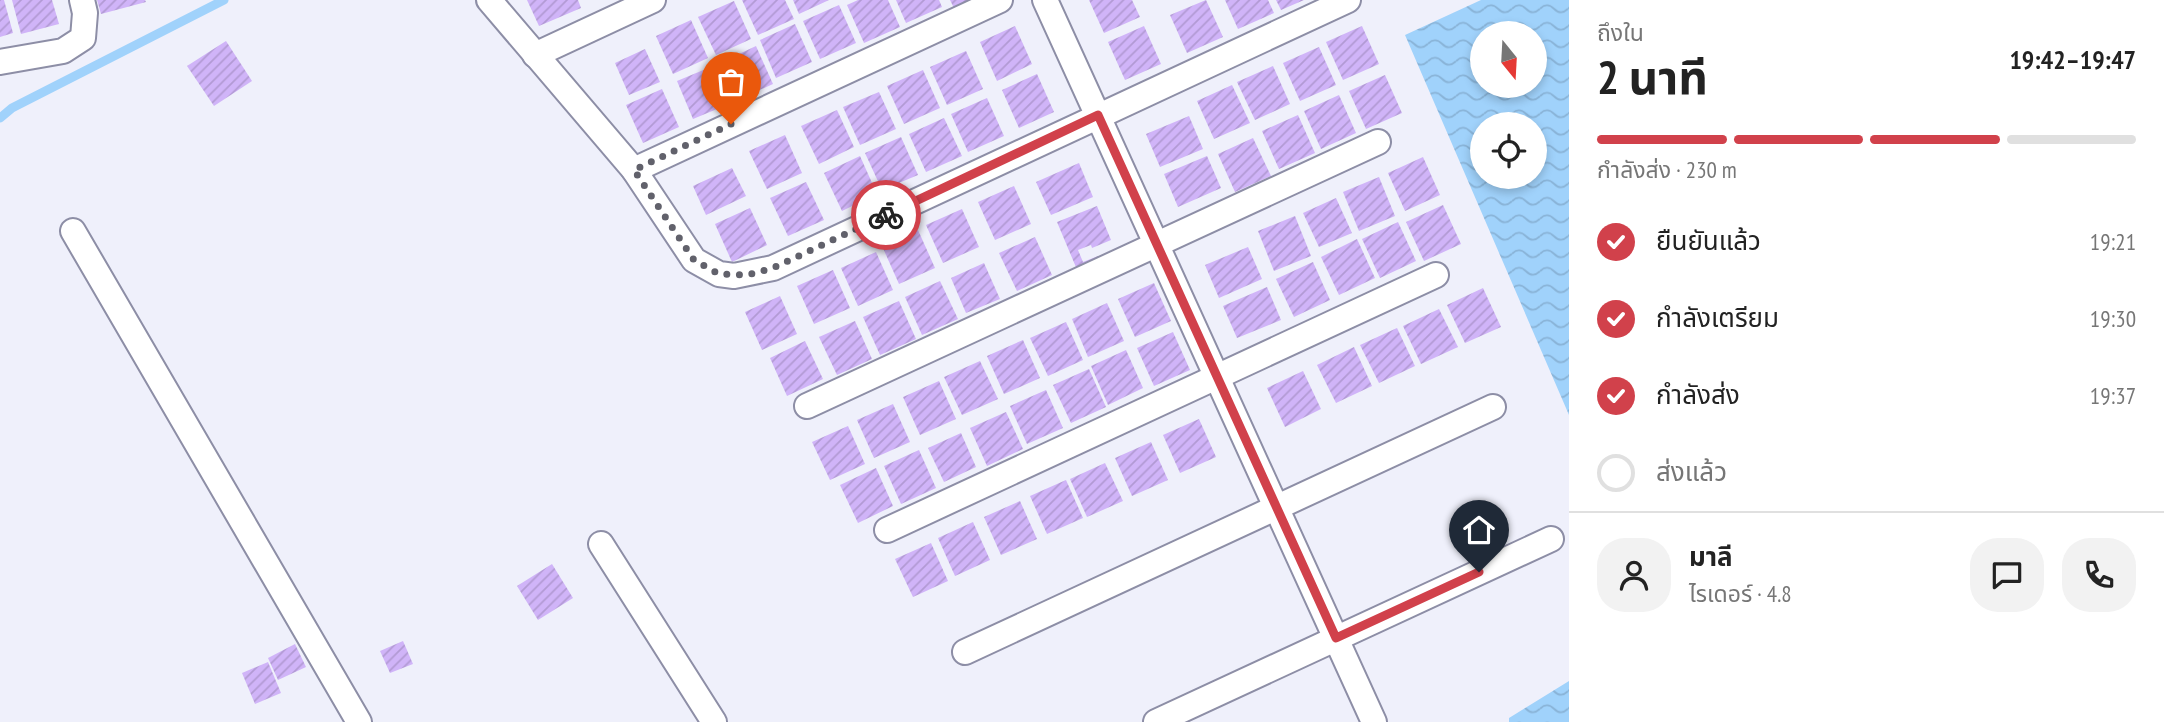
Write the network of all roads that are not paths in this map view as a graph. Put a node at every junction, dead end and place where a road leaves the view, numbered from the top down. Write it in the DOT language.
graph roads {
  1 [pos="82,0"];
  2 [pos="488,0"];
  3 [pos="653,0"];
  4 [pos="1000,0"];
  5 [pos="1045,0"];
  6 [pos="1348,0"];
  7 [pos="535,55"];
  8 [pos="0,62"];
  9 [pos="1098,115"];
  10 [pos="1378,142"];
  11 [pos="634,170"];
  12 [pos="73,231"];
  13 [pos="1157,244"];
  14 [pos="1436,275"];
  15 [pos="1217,377"];
  16 [pos="807,406"];
  17 [pos="1493,407"];
  18 [pos="1276,508"];
  19 [pos="887,530"];
  20 [pos="1551,539"];
  21 [pos="601,544"];
  22 [pos="1336,638"];
  23 [pos="965,652"];
  24 [pos="359,722"];
  25 [pos="714,722"];
  26 [pos="1156,722"];
  27 [pos="1374,722"];
  1 -- 8 [label="street"];
  2 -- 7 [label="street"];
  3 -- 7 [label="street"];
  4 -- 11 [label="street"];
  5 -- 9 [label="street"];
  6 -- 9 [label="street"];
  7 -- 11 [label="street"];
  9 -- 11 [label="street"];
  9 -- 13 [label="street"];
  10 -- 13 [label="street"];
  12 -- 24 [label="street"];
  13 -- 15 [label="street"];
  13 -- 16 [label="street"];
  14 -- 15 [label="street"];
  15 -- 18 [label="street"];
  15 -- 19 [label="street"];
  17 -- 18 [label="street"];
  18 -- 22 [label="street"];
  18 -- 23 [label="street"];
  20 -- 22 [label="street"];
  21 -- 25 [label="street"];
  22 -- 26 [label="street"];
  22 -- 27 [label="street"];
}
